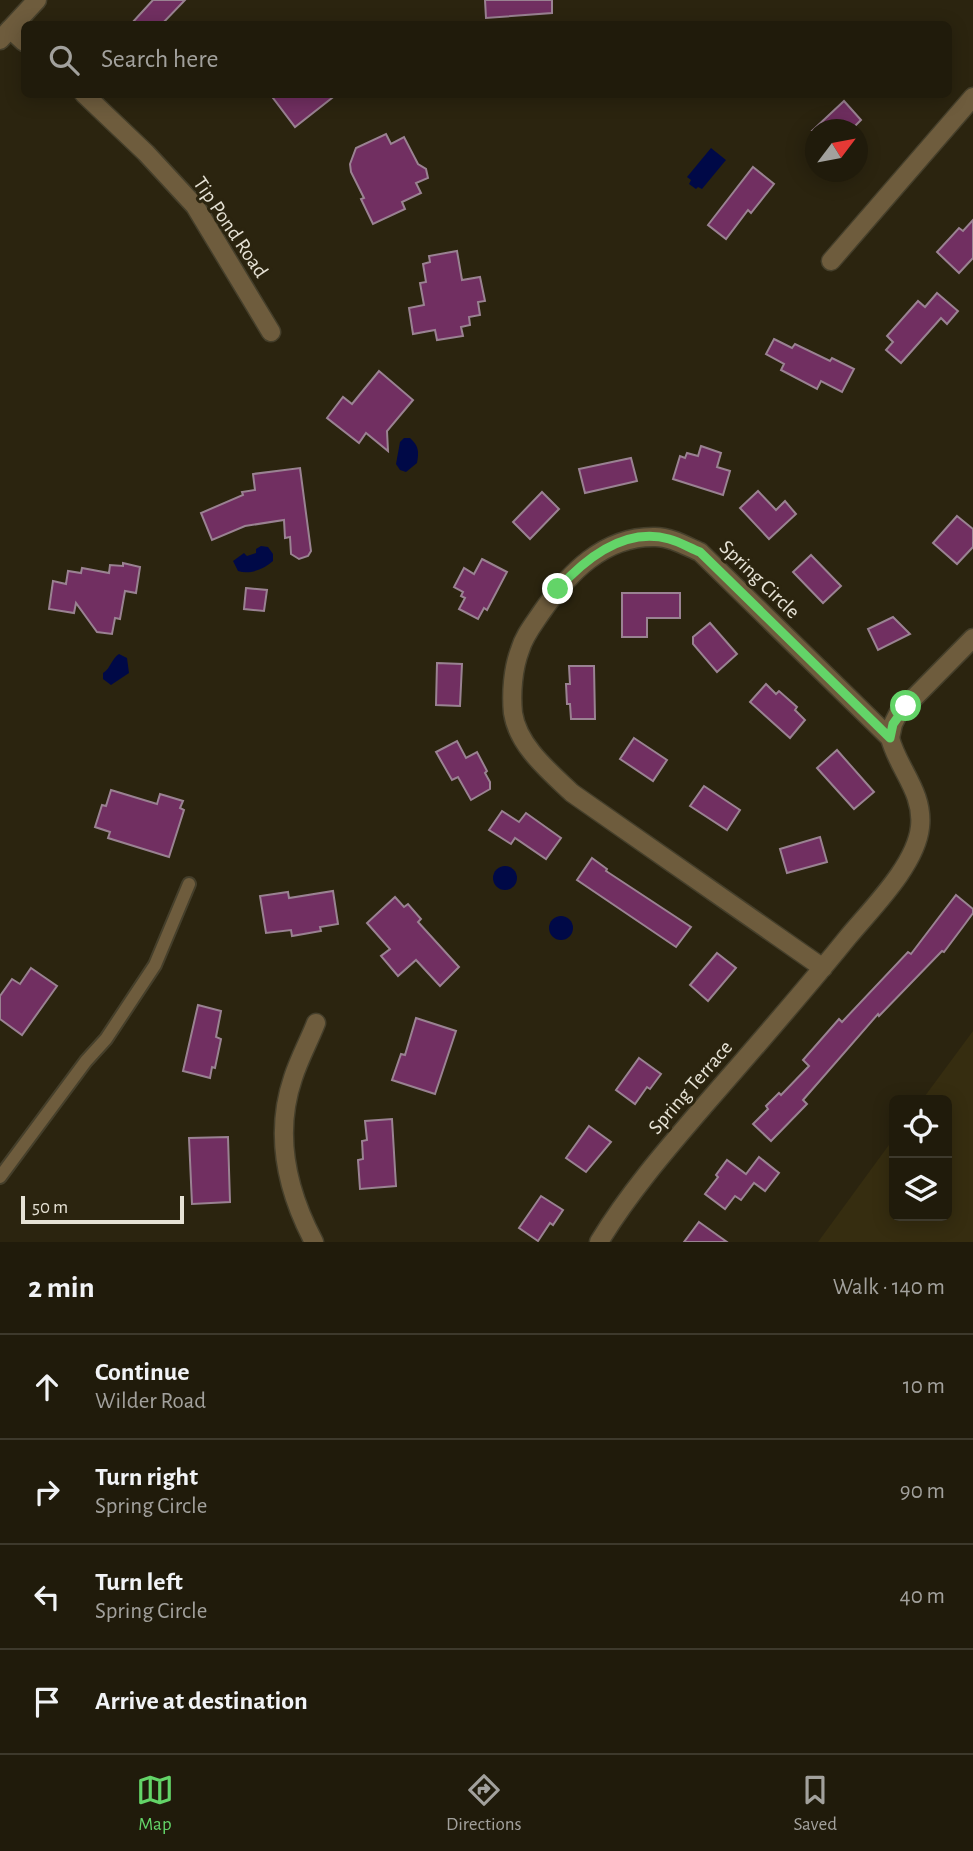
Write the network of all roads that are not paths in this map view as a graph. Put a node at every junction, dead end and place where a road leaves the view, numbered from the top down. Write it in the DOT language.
graph roads {
  1 [pos="37,0"];
  2 [pos="5,34"];
  3 [pos="21,42"];
  4 [pos="973,97"];
  5 [pos="89,98"];
  6 [pos="831,261"];
  7 [pos="271,332"];
  8 [pos="973,638"];
  9 [pos="890,738"];
  10 [pos="189,884"];
  11 [pos="823,968"];
  12 [pos="316,1023"];
  13 [pos="0,1177"];
  14 [pos="314,1242"];
  15 [pos="598,1242"];
  1 -- 2 [label="street"];
  2 -- 3 [label="street"];
  4 -- 6 [label="street"];
  5 -- 7 [label="street, Tip Pond Road"];
  8 -- 9 [label="street"];
  9 -- 11 [label="street, Spring Circle"];
  9 -- 11 [label="street, Spring Circle"];
  10 -- 13 [label="lane"];
  11 -- 15 [label="street, Spring Terrace"];
  12 -- 14 [label="street"];
}
